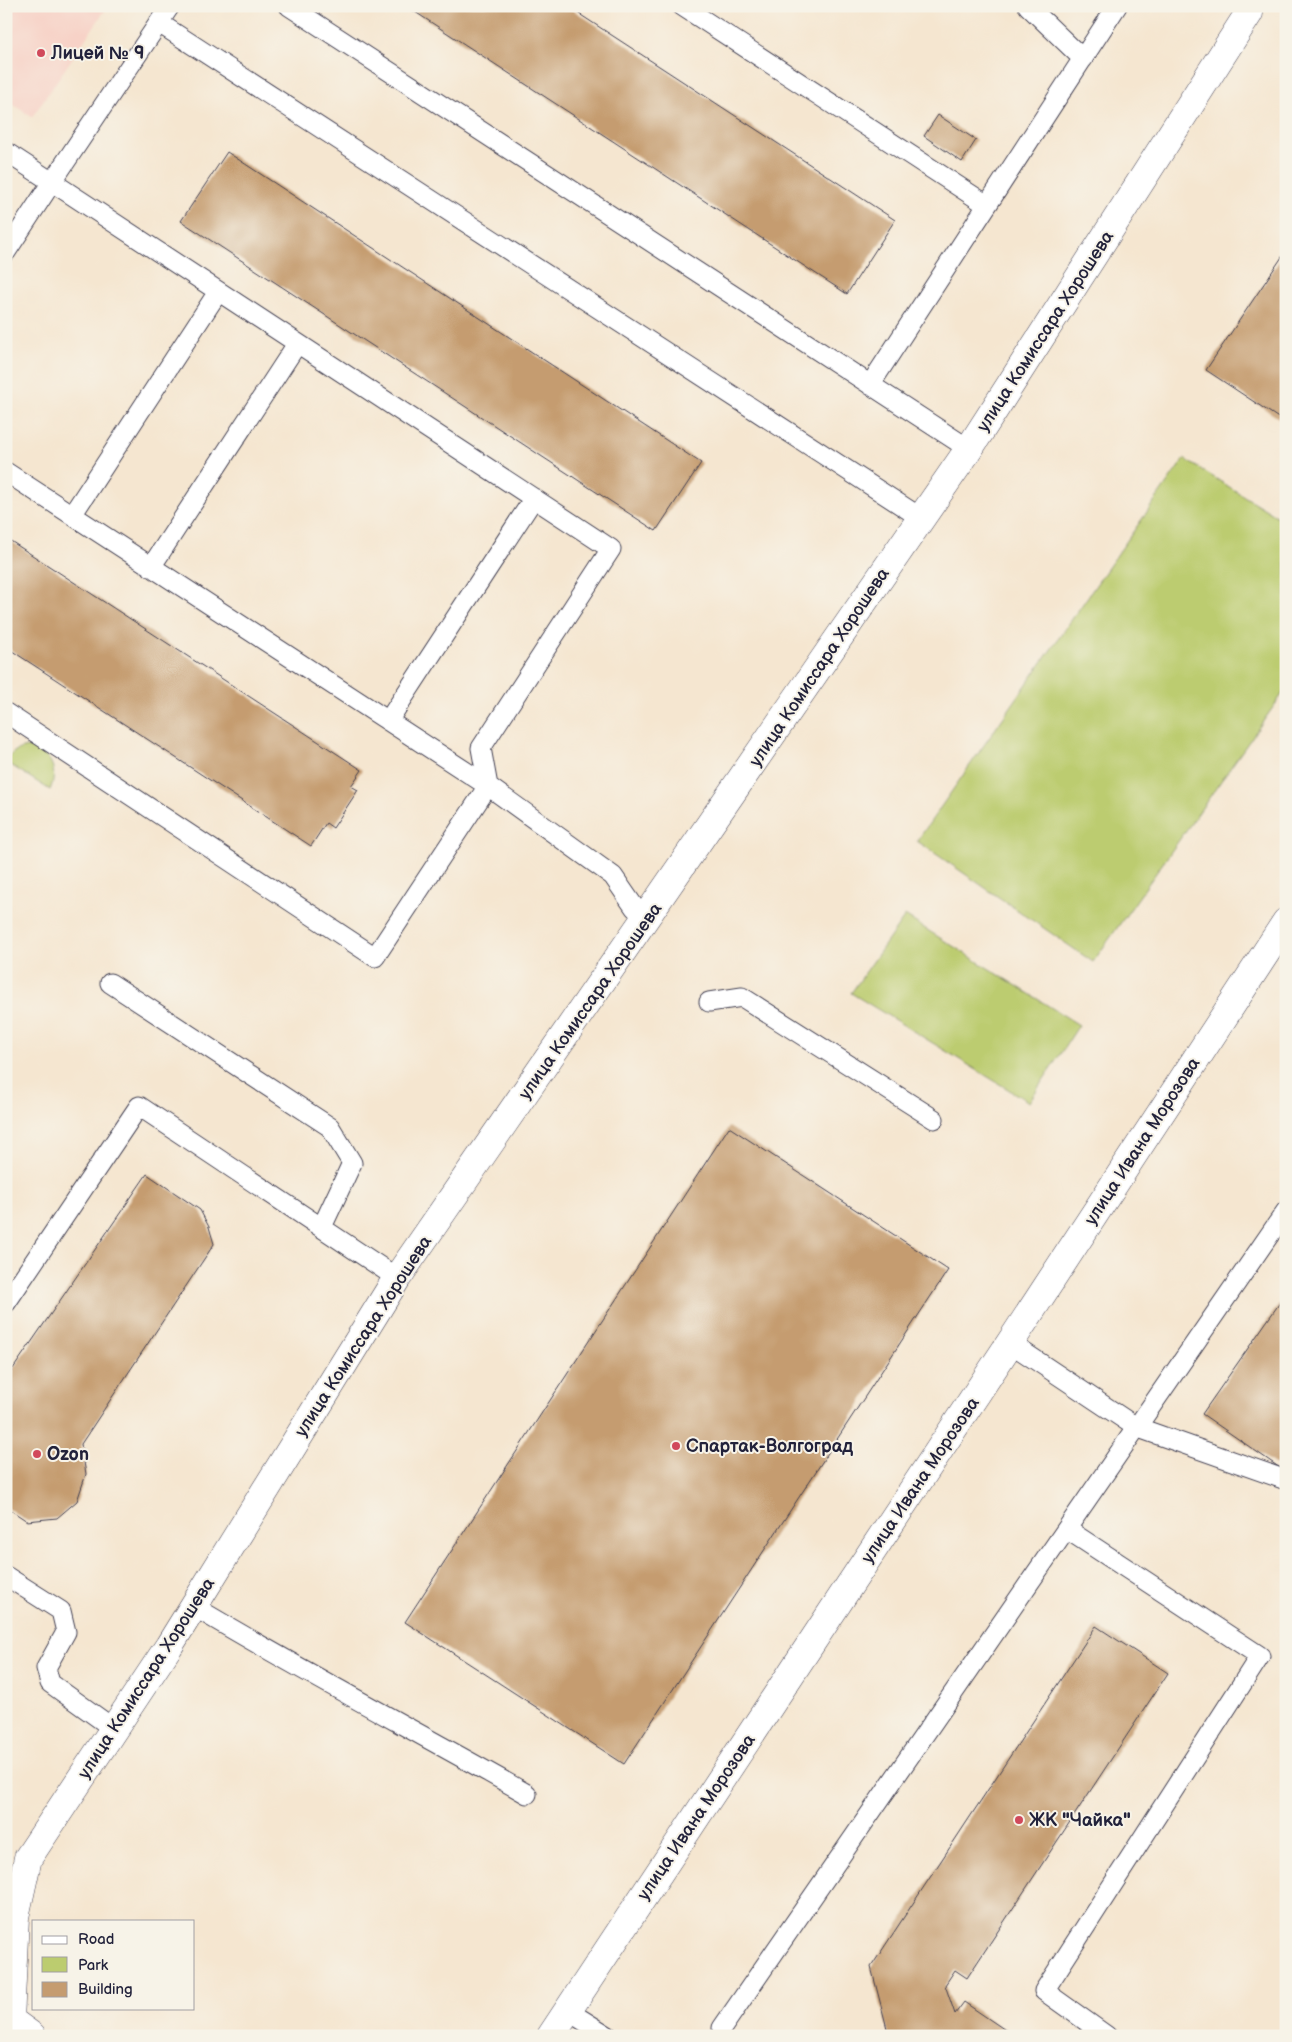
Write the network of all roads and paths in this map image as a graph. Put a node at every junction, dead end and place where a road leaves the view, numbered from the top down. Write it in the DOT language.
graph roads {
  1 [pos="170,6"];
  2 [pos="682,6"];
  3 [pos="1028,6"];
  4 [pos="1117,6"];
  5 [pos="1246,6"];
  6 [pos="294,8"];
  7 [pos="159,23"];
  8 [pos="1082,60"];
  9 [pos="6,152"];
  10 [pos="52,182"];
  11 [pos="987,205"];
  12 [pos="6,252"];
  13 [pos="218,292"];
  14 [pos="297,344"];
  15 [pos="870,384"];
  16 [pos="969,449"];
  17 [pos="6,472"];
  18 [pos="534,498"];
  19 [pos="72,515"];
  20 [pos="921,518"];
  21 [pos="151,567"];
  22 [pos="6,713"];
  23 [pos="388,720"];
  24 [pos="488,786"];
  25 [pos="650,914"];
  26 [pos="1286,922"];
  27 [pos="110,983"];
  28 [pos="709,1002"];
  29 [pos="934,1119"];
  30 [pos="1286,1211"];
  31 [pos="322,1227"];
  32 [pos="397,1278"];
  33 [pos="6,1303"];
  34 [pos="1010,1343"];
  35 [pos="1136,1427"];
  36 [pos="1286,1480"];
  37 [pos="1068,1530"];
  38 [pos="6,1576"];
  39 [pos="193,1606"];
  40 [pos="114,1729"];
  41 [pos="526,1794"];
  42 [pos="568,2011"];
  43 [pos="8,2023"];
  44 [pos="725,2033"];
  45 [pos="32,2036"];
  46 [pos="551,2036"];
  47 [pos="608,2036"];
  48 [pos="1107,2036"];
  1 -- 7 [label="lane"];
  2 -- 11 [label="lane"];
  3 -- 8 [label="lane"];
  4 -- 8 [label="lane"];
  5 -- 16 [label="street, улица Комиссара Хорошева"];
  6 -- 15 [label="lane"];
  7 -- 10 [label="lane"];
  7 -- 20 [label="lane"];
  8 -- 11 [label="lane"];
  9 -- 10 [label="lane"];
  10 -- 12 [label="lane"];
  10 -- 13 [label="lane"];
  11 -- 15 [label="lane"];
  13 -- 14 [label="lane"];
  13 -- 19 [label="lane"];
  14 -- 18 [label="lane"];
  14 -- 21 [label="lane"];
  15 -- 16 [label="lane"];
  16 -- 20 [label="street, улица Комиссара Хорошева"];
  17 -- 19 [label="lane"];
  18 -- 23 [label="lane"];
  18 -- 24 [label="lane"];
  19 -- 21 [label="lane"];
  20 -- 25 [label="street, улица Комиссара Хорошева"];
  21 -- 23 [label="lane"];
  22 -- 24 [label="lane"];
  23 -- 24 [label="lane"];
  24 -- 25 [label="lane"];
  25 -- 32 [label="street, улица Комиссара Хорошева"];
  26 -- 34 [label="street, улица Ивана Морозова"];
  27 -- 31 [label="lane"];
  28 -- 29 [label="lane"];
  30 -- 35 [label="lane"];
  31 -- 32 [label="lane"];
  31 -- 33 [label="lane"];
  32 -- 39 [label="street, улица Комиссара Хорошева"];
  34 -- 35 [label="lane"];
  34 -- 42 [label="street, улица Ивана Морозова"];
  35 -- 36 [label="lane"];
  35 -- 37 [label="lane"];
  37 -- 44 [label="lane"];
  37 -- 48 [label="lane"];
  38 -- 40 [label="lane"];
  39 -- 40 [label="street, улица Комиссара Хорошева"];
  39 -- 41 [label="lane"];
  40 -- 43 [label="street, улица Комиссара Хорошева"];
  42 -- 46 [label="street, улица Ивана Морозова"];
  42 -- 47 [label="lane"];
  43 -- 45 [label="street"];
}
